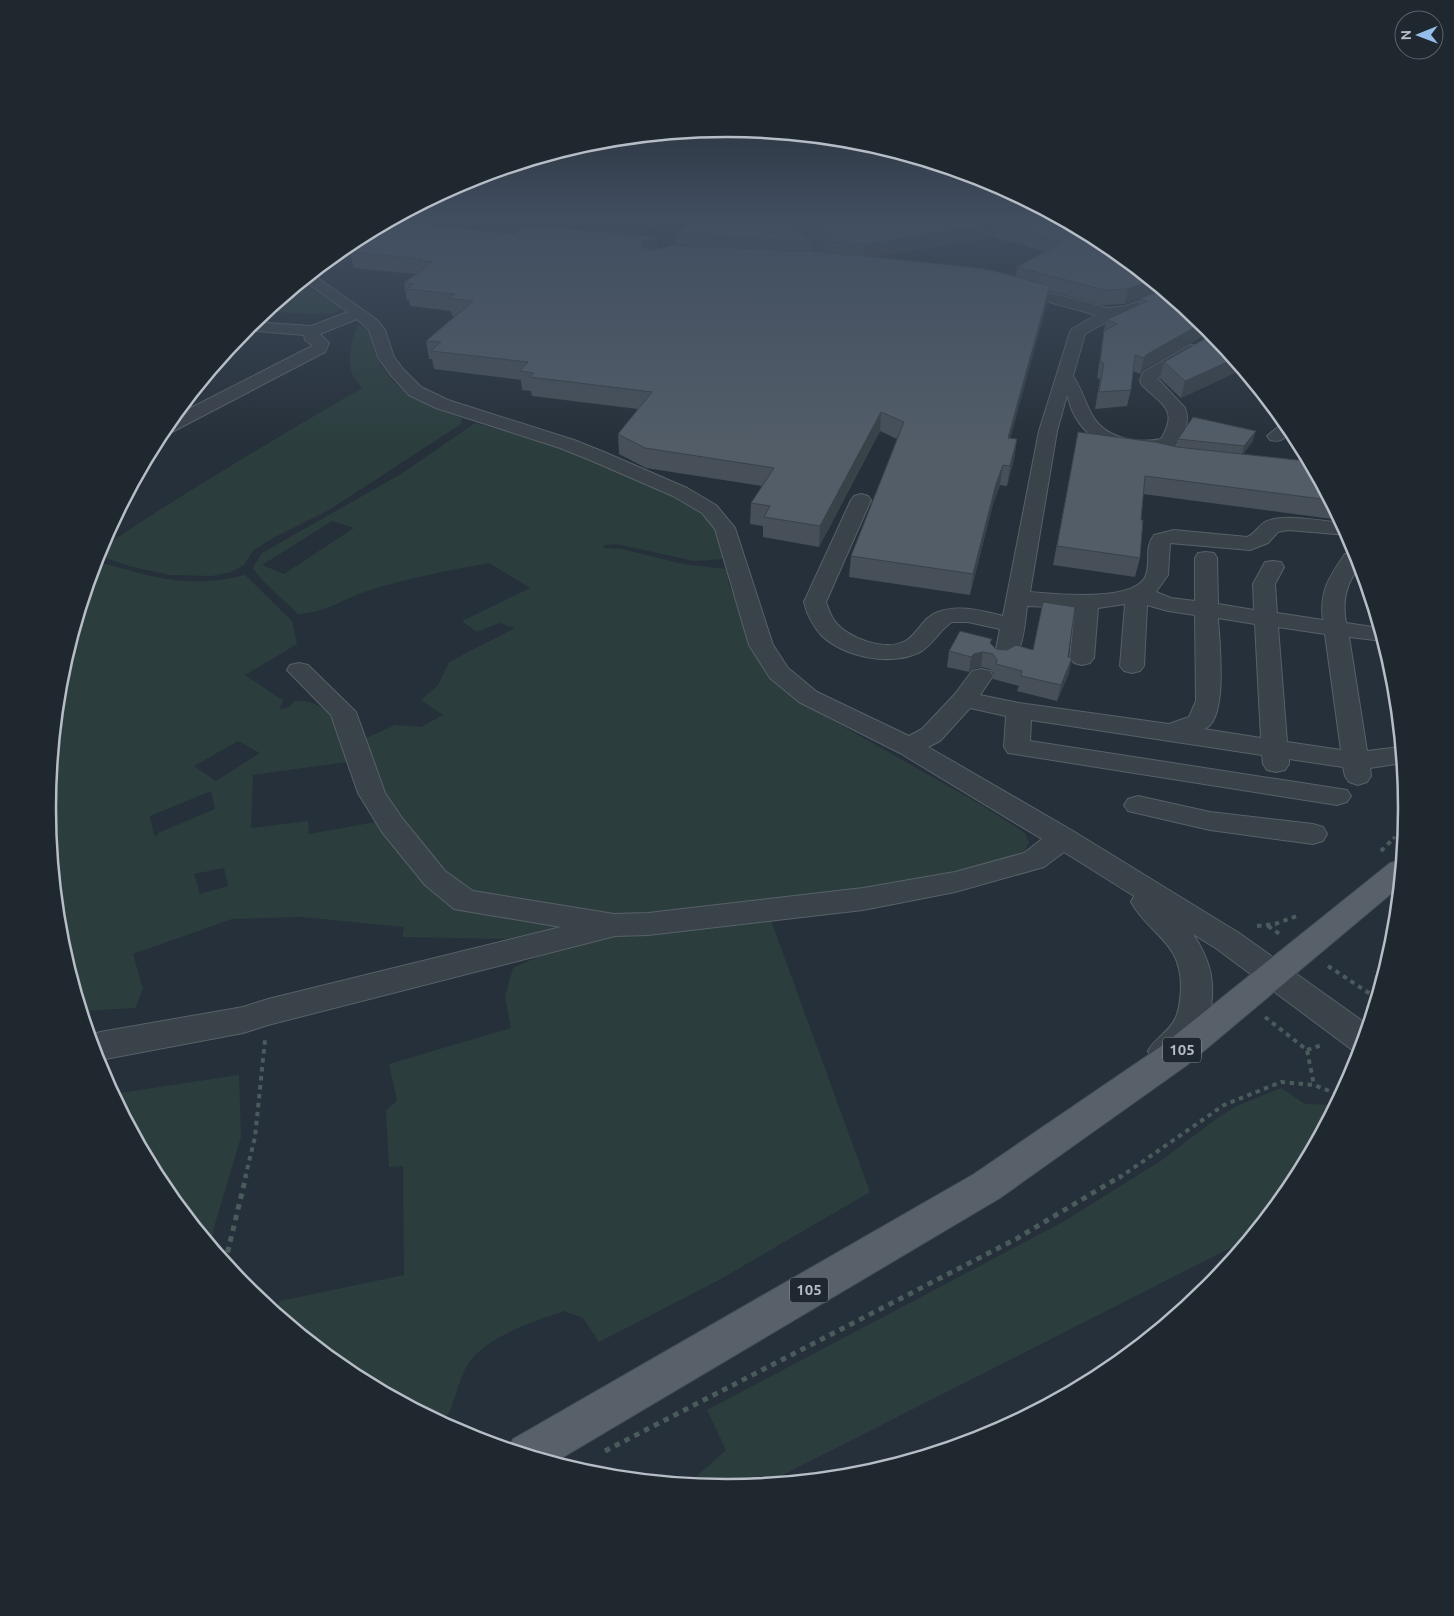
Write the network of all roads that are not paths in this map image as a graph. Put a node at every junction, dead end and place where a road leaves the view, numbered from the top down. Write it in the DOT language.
graph roads {
  1 [pos="332,295"];
  2 [pos="1041,295"];
  3 [pos="1160,297"];
  4 [pos="360,313"];
  5 [pos="1111,313"];
  6 [pos="261,327"];
  7 [pos="313,331"];
  8 [pos="1207,341"];
  9 [pos="1065,377"];
  10 [pos="181,419"];
  11 [pos="1150,447"];
  12 [pos="1183,458"];
  13 [pos="861,500"];
  14 [pos="1337,529"];
  15 [pos="1206,558"];
  16 [pos="1351,563"];
  17 [pos="1274,567"];
  18 [pos="1139,593"];
  19 [pos="1017,598"];
  20 [pos="1087,602"];
  21 [pos="1207,610"];
  22 [pos="1265,619"];
  23 [pos="1012,625"];
  24 [pos="1335,629"];
  25 [pos="1375,634"];
  26 [pos="1001,658"];
  27 [pos="1082,658"];
  28 [pos="1132,666"];
  29 [pos="299,670"];
  30 [pos="981,676"];
  31 [pos="964,699"];
  32 [pos="1208,701"];
  33 [pos="1019,711"];
  34 [pos="1170,732"];
  35 [pos="1206,739"];
  36 [pos="909,747"];
  37 [pos="1275,757"];
  38 [pos="1395,757"];
  39 [pos="1357,768"];
  40 [pos="1206,776"];
  41 [pos="1337,796"];
  42 [pos="1138,805"];
  43 [pos="1210,821"];
  44 [pos="1313,834"];
  45 [pos="1063,838"];
  46 [pos="1107,865"];
  47 [pos="1394,875"];
  48 [pos="615,925"];
  49 [pos="1274,976"];
  50 [pos="1358,1036"];
  51 [pos="100,1046"];
  52 [pos="1086,1118"];
  53 [pos="534,1450"];
  1 -- 4 [label="street"];
  2 -- 5 [label="street"];
  3 -- 5 [label="street"];
  4 -- 7 [label="street"];
  4 -- 36 [label="street"];
  5 -- 9 [label="street"];
  6 -- 7 [label="street"];
  7 -- 10 [label="street"];
  8 -- 11 [label="street"];
  9 -- 11 [label="street"];
  9 -- 19 [label="street"];
  11 -- 12 [label="street"];
  13 -- 23 [label="street"];
  14 -- 18 [label="street"];
  15 -- 21 [label="street"];
  16 -- 24 [label="street"];
  17 -- 22 [label="street"];
  18 -- 20 [label="street"];
  18 -- 21 [label="street"];
  18 -- 28 [label="street"];
  19 -- 20 [label="street"];
  19 -- 23 [label="street"];
  20 -- 27 [label="street"];
  21 -- 22 [label="street"];
  21 -- 32 [label="street"];
  22 -- 24 [label="street"];
  22 -- 37 [label="street"];
  23 -- 26 [label="street"];
  24 -- 25 [label="street"];
  24 -- 39 [label="street"];
  29 -- 48 [label="street"];
  30 -- 31 [label="street"];
  31 -- 33 [label="street"];
  31 -- 36 [label="street"];
  32 -- 34 [label="street"];
  32 -- 35 [label="street"];
  33 -- 34 [label="street"];
  33 -- 40 [label="street"];
  34 -- 35 [label="street"];
  35 -- 37 [label="street"];
  35 -- 40 [label="street"];
  36 -- 45 [label="street"];
  37 -- 39 [label="street"];
  38 -- 39 [label="street"];
  40 -- 41 [label="street"];
  40 -- 43 [label="street"];
  42 -- 43 [label="street"];
  43 -- 44 [label="street"];
  45 -- 46 [label="street"];
  45 -- 48 [label="street"];
  46 -- 49 [label="street"];
  46 -- 52 [label="street"];
  47 -- 49 [label="main road, 105"];
  48 -- 51 [label="street"];
  49 -- 50 [label="street"];
  49 -- 52 [label="main road, 105"];
  52 -- 53 [label="main road, 105"];
}
